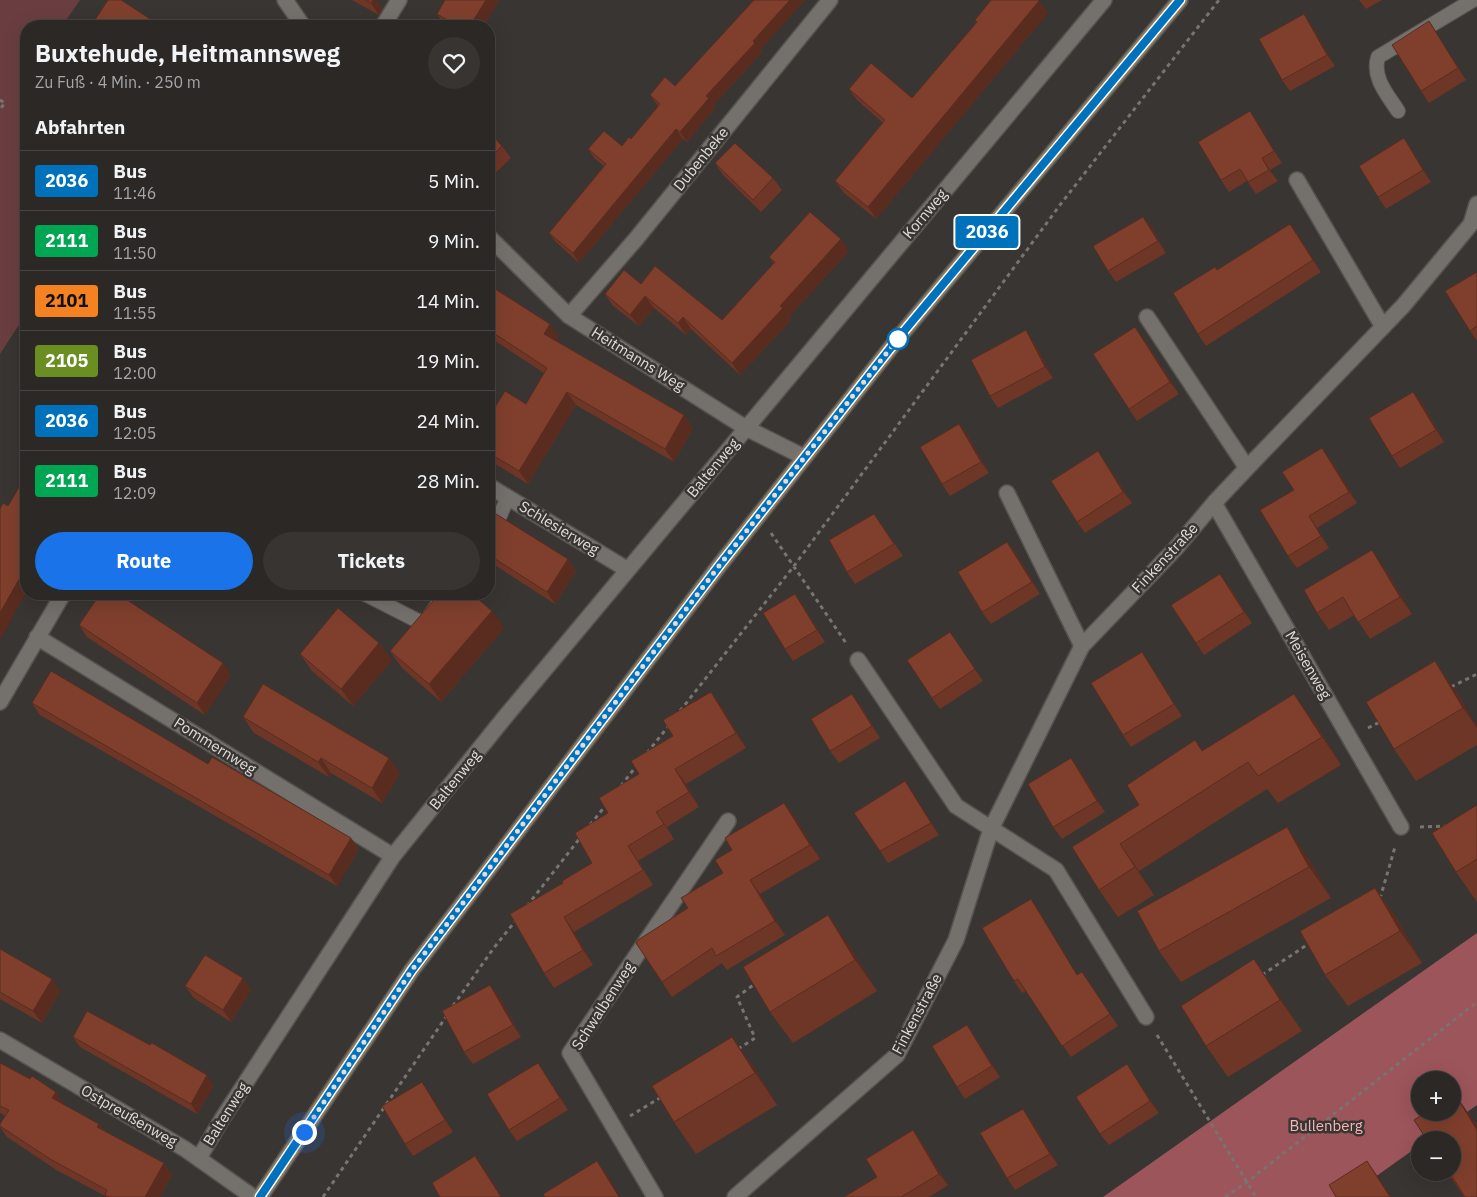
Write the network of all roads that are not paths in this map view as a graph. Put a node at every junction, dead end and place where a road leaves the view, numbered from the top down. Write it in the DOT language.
graph roads {
  1 [pos="284,0"];
  2 [pos="400,0"];
  3 [pos="830,0"];
  4 [pos="1104,0"];
  5 [pos="1180,0"];
  6 [pos="1473,0"];
  7 [pos="299,20"];
  8 [pos="388,20"];
  9 [pos="1398,111"];
  10 [pos="1296,180"];
  11 [pos="1477,204"];
  12 [pos="495,243"];
  13 [pos="569,316"];
  14 [pos="1146,317"];
  15 [pos="1383,327"];
  16 [pos="746,428"];
  17 [pos="804,458"];
  18 [pos="1247,468"];
  19 [pos="495,489"];
  20 [pos="1007,493"];
  21 [pos="508,497"];
  22 [pos="1214,502"];
  23 [pos="495,524"];
  24 [pos="628,570"];
  25 [pos="60,600"];
  26 [pos="377,600"];
  27 [pos="441,600"];
  28 [pos="38,637"];
  29 [pos="1082,646"];
  30 [pos="858,660"];
  31 [pos="0,702"];
  32 [pos="728,821"];
  33 [pos="1401,827"];
  34 [pos="991,829"];
  35 [pos="393,856"];
  36 [pos="1146,1017"];
  37 [pos="0,1040"];
  38 [pos="199,1158"];
  39 [pos="254,1197"];
  40 [pos="260,1197"];
  41 [pos="655,1197"];
  42 [pos="736,1197"];
  1 -- 7 [label="street"];
  2 -- 8 [label="street"];
  3 -- 13 [label="street, Dubenbeke"];
  4 -- 16 [label="street, Kornweg"];
  5 -- 17 [label="main road"];
  6 -- 9 [label="lane"];
  10 -- 15 [label="street"];
  11 -- 15 [label="street, Finkenstraße"];
  12 -- 13 [label="street, Heitmanns Weg"];
  13 -- 16 [label="street, Heitmanns Weg"];
  14 -- 18 [label="street"];
  15 -- 18 [label="street, Finkenstraße"];
  16 -- 17 [label="street, Heitmanns Weg"];
  16 -- 24 [label="street, Baltenweg"];
  17 -- 40 [label="main road"];
  18 -- 22 [label="street, Finkenstraße"];
  19 -- 21 [label="street, Schlesierweg"];
  20 -- 29 [label="street"];
  21 -- 23 [label="lane"];
  21 -- 24 [label="street, Schlesierweg"];
  22 -- 29 [label="street, Finkenstraße"];
  22 -- 33 [label="street, Meisenweg"];
  24 -- 35 [label="street, Baltenweg"];
  25 -- 28 [label="street"];
  26 -- 27 [label="lane"];
  28 -- 31 [label="street"];
  28 -- 35 [label="street, Pommernweg"];
  29 -- 34 [label="street, Finkenstraße"];
  30 -- 34 [label="street"];
  32 -- 41 [label="street, Schwalbenweg"];
  34 -- 36 [label="street"];
  34 -- 42 [label="street, Finkenstraße"];
  35 -- 38 [label="street, Baltenweg"];
  37 -- 38 [label="street, Ostpreußenweg"];
  38 -- 39 [label="street, Ostpreußenweg"];
}
